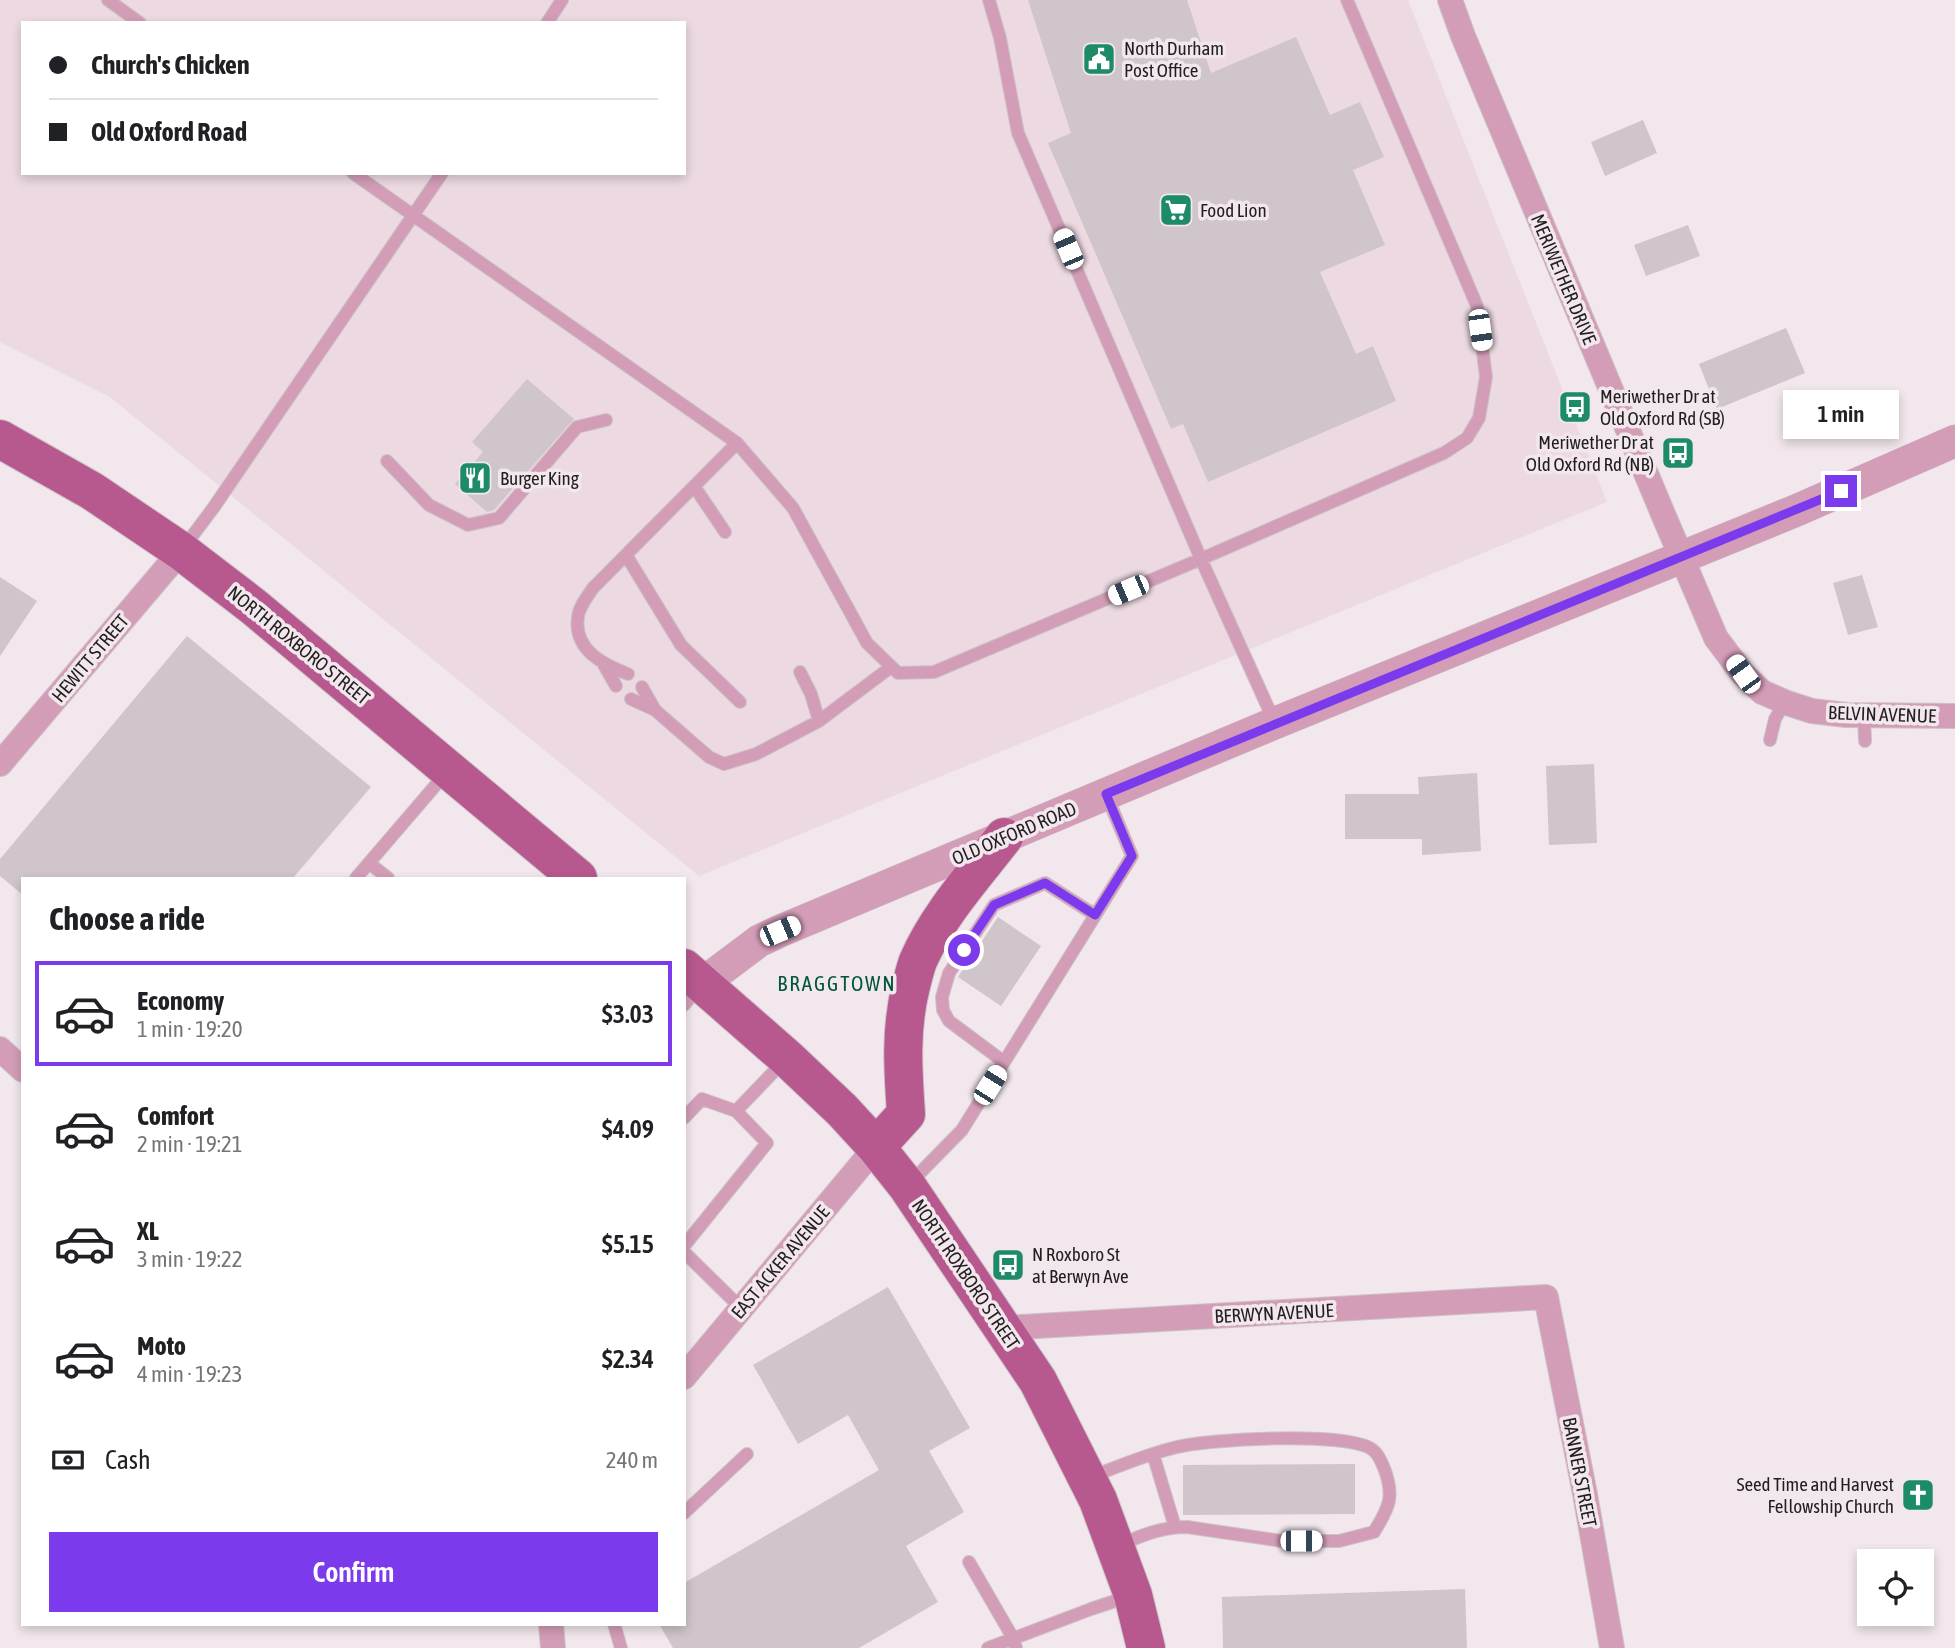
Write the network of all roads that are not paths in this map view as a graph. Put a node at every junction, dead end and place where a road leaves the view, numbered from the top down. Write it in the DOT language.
graph roads {
  1 [pos="108,0"];
  2 [pos="562,0"];
  3 [pos="989,0"];
  4 [pos="1347,0"];
  5 [pos="1450,0"];
  6 [pos="137,21"];
  7 [pos="548,21"];
  8 [pos="357,175"];
  9 [pos="441,175"];
  10 [pos="413,215"];
  11 [pos="606,420"];
  12 [pos="0,439"];
  13 [pos="1955,441"];
  14 [pos="737,443"];
  15 [pos="387,461"];
  16 [pos="694,486"];
  17 [pos="724,532"];
  18 [pos="181,551"];
  19 [pos="626,555"];
  20 [pos="1681,557"];
  21 [pos="1201,559"];
  22 [pos="604,665"];
  23 [pos="891,667"];
  24 [pos="800,672"];
  25 [pos="628,674"];
  26 [pos="616,686"];
  27 [pos="642,687"];
  28 [pos="631,699"];
  29 [pos="740,702"];
  30 [pos="1785,702"];
  31 [pos="654,710"];
  32 [pos="1864,716"];
  33 [pos="1955,716"];
  34 [pos="819,721"];
  35 [pos="1275,723"];
  36 [pos="1770,740"];
  37 [pos="1866,741"];
  38 [pos="0,764"];
  39 [pos="449,770"];
  40 [pos="1106,794"];
  41 [pos="1004,837"];
  42 [pos="369,863"];
  43 [pos="567,873"];
  44 [pos="357,877"];
  45 [pos="387,877"];
  46 [pos="1095,915"];
  47 [pos="690,985"];
  48 [pos="0,1049"];
  49 [pos="787,1058"];
  50 [pos="1004,1062"];
  51 [pos="21,1068"];
  52 [pos="736,1111"];
  53 [pos="686,1116"];
  54 [pos="876,1147"];
  55 [pos="907,1186"];
  56 [pos="686,1244"];
  57 [pos="686,1254"];
  58 [pos="1546,1297"];
  59 [pos="741,1308"];
  60 [pos="1002,1328"];
  61 [pos="686,1375"];
  62 [pos="747,1454"];
  63 [pos="1153,1454"];
  64 [pos="1087,1479"];
  65 [pos="686,1511"];
  66 [pos="1175,1527"];
  67 [pos="1116,1546"];
  68 [pos="969,1562"];
  69 [pos="1133,1595"];
  70 [pos="551,1626"];
  71 [pos="615,1626"];
  72 [pos="1014,1643"];
  73 [pos="553,1648"];
  74 [pos="621,1648"];
  75 [pos="988,1648"];
  76 [pos="1146,1648"];
  77 [pos="1612,1648"];
  1 -- 6 [label="lane"];
  2 -- 7 [label="lane"];
  3 -- 21 [label="lane"];
  4 -- 21 [label="lane"];
  5 -- 20 [label="street, MERIWETHER DRIVE"];
  8 -- 10 [label="lane"];
  9 -- 10 [label="lane"];
  10 -- 14 [label="lane"];
  10 -- 18 [label="lane"];
  11 -- 15 [label="lane"];
  12 -- 18 [label="main road, NORTH ROXBORO STREET"];
  13 -- 20 [label="street, OLD OXFORD ROAD"];
  14 -- 16 [label="lane"];
  14 -- 23 [label="lane"];
  16 -- 17 [label="lane"];
  16 -- 19 [label="lane"];
  18 -- 38 [label="street, HEWITT STREET"];
  18 -- 39 [label="main road, NORTH ROXBORO STREET"];
  19 -- 22 [label="lane"];
  19 -- 29 [label="lane"];
  20 -- 30 [label="street, BELVIN AVENUE"];
  20 -- 35 [label="street, OLD OXFORD ROAD"];
  21 -- 23 [label="lane"];
  21 -- 35 [label="lane"];
  22 -- 25 [label="lane"];
  22 -- 26 [label="lane"];
  23 -- 34 [label="lane"];
  24 -- 34 [label="lane"];
  27 -- 31 [label="lane"];
  28 -- 31 [label="lane"];
  30 -- 32 [label="street, BELVIN AVENUE"];
  30 -- 36 [label="lane"];
  31 -- 34 [label="lane"];
  32 -- 33 [label="street, BELVIN AVENUE"];
  32 -- 37 [label="lane"];
  35 -- 40 [label="street, OLD OXFORD ROAD"];
  39 -- 42 [label="lane"];
  39 -- 43 [label="main road, NORTH ROXBORO STREET"];
  40 -- 41 [label="street, OLD OXFORD ROAD"];
  40 -- 46 [label="lane"];
  41 -- 47 [label="street, OLD OXFORD ROAD"];
  41 -- 54 [label="main road"];
  42 -- 44 [label="lane"];
  42 -- 45 [label="lane"];
  46 -- 50 [label="lane"];
  46 -- 50 [label="lane"];
  47 -- 49 [label="main road, NORTH ROXBORO STREET"];
  48 -- 51 [label="street"];
  49 -- 52 [label="lane"];
  49 -- 54 [label="main road, NORTH ROXBORO STREET"];
  50 -- 55 [label="lane"];
  52 -- 53 [label="lane"];
  52 -- 56 [label="lane"];
  54 -- 55 [label="main road, NORTH ROXBORO STREET"];
  54 -- 59 [label="street, EAST ACKER AVENUE"];
  55 -- 60 [label="main road, NORTH ROXBORO STREET"];
  57 -- 59 [label="lane"];
  58 -- 60 [label="street, BERWYN AVENUE"];
  58 -- 77 [label="street, BANNER STREET"];
  59 -- 61 [label="street, EAST ACKER AVENUE"];
  60 -- 64 [label="main road, NORTH ROXBORO STREET"];
  62 -- 65 [label="lane"];
  63 -- 64 [label="lane"];
  63 -- 66 [label="lane"];
  63 -- 66 [label="lane"];
  64 -- 67 [label="main road, NORTH ROXBORO STREET"];
  66 -- 67 [label="lane"];
  67 -- 69 [label="main road, NORTH ROXBORO STREET"];
  68 -- 72 [label="lane"];
  69 -- 72 [label="lane"];
  69 -- 76 [label="main road, NORTH ROXBORO STREET"];
  70 -- 73 [label="street"];
  71 -- 74 [label="lane"];
  72 -- 75 [label="lane"];
}
